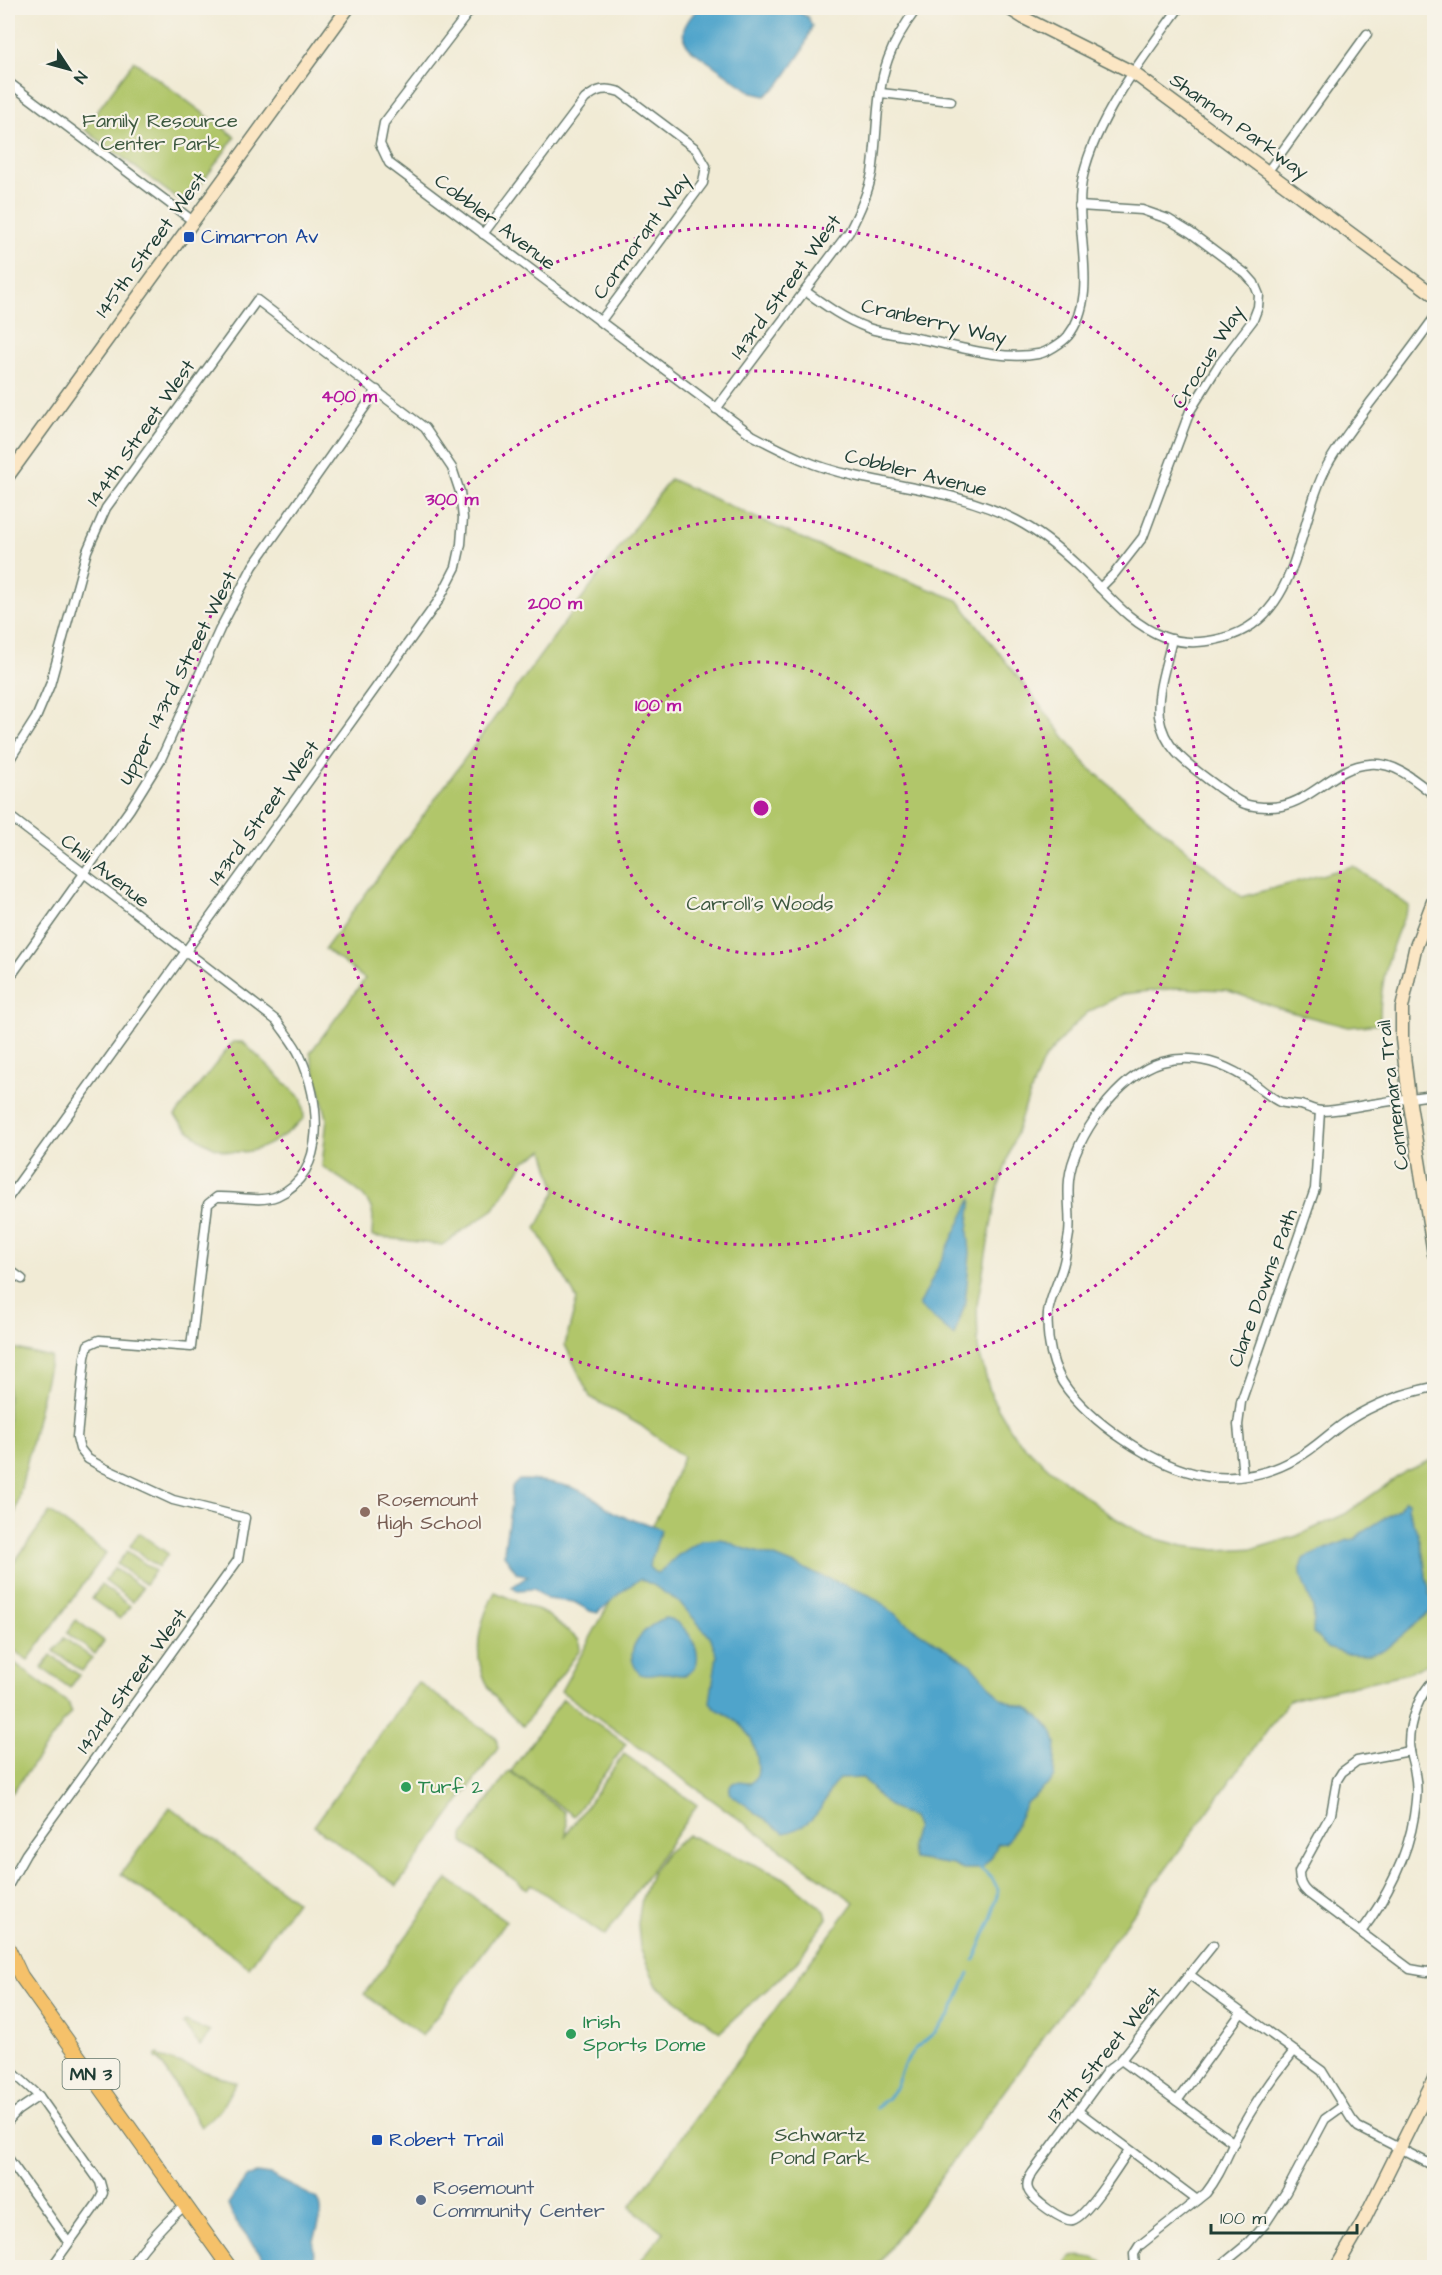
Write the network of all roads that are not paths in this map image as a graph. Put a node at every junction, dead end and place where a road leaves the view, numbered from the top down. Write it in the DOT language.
graph roads {
  1 [pos="348,8"];
  2 [pos="472,8"];
  3 [pos="917,8"];
  4 [pos="1008,8"];
  5 [pos="1179,8"];
  6 [pos="1367,34"];
  7 [pos="1132,72"];
  8 [pos="8,82"];
  9 [pos="881,93"];
  10 [pos="951,100"];
  11 [pos="1268,171"];
  12 [pos="1079,206"];
  13 [pos="193,221"];
  14 [pos="483,234"];
  15 [pos="805,291"];
  16 [pos="1434,295"];
  17 [pos="257,300"];
  18 [pos="1434,318"];
  19 [pos="600,321"];
  20 [pos="377,390"];
  21 [pos="716,409"];
  22 [pos="8,476"];
  23 [pos="1100,588"];
  24 [pos="1172,639"];
  25 [pos="8,762"];
  26 [pos="1434,795"];
  27 [pos="8,815"];
  28 [pos="82,875"];
  29 [pos="1434,899"];
  30 [pos="184,951"];
  31 [pos="8,980"];
  32 [pos="1434,1095"];
  33 [pos="1409,1098"];
  34 [pos="1320,1111"];
  35 [pos="8,1198"];
  36 [pos="1434,1254"];
  37 [pos="8,1269"];
  38 [pos="22,1279"];
  39 [pos="1434,1387"];
  40 [pos="1243,1476"];
  41 [pos="244,1518"];
  42 [pos="1434,1680"];
  43 [pos="1410,1751"];
  44 [pos="26,1854"];
  45 [pos="8,1873"];
  46 [pos="8,1886"];
  47 [pos="1361,1932"];
  48 [pos="1213,1945"];
  49 [pos="8,1948"];
  50 [pos="8,1965"];
  51 [pos="1431,1971"];
  52 [pos="21,1976"];
  53 [pos="1190,1976"];
  54 [pos="1241,2013"];
  55 [pos="1294,2051"];
  56 [pos="1120,2060"];
  57 [pos="8,2068"];
  58 [pos="1434,2079"];
  59 [pos="39,2096"];
  60 [pos="1177,2101"];
  61 [pos="1343,2106"];
  62 [pos="1078,2111"];
  63 [pos="8,2121"];
  64 [pos="1234,2143"];
  65 [pos="1400,2148"];
  66 [pos="1129,2150"];
  67 [pos="8,2158"];
  68 [pos="1434,2166"];
  69 [pos="1197,2200"];
  70 [pos="186,2205"];
  71 [pos="68,2242"];
  72 [pos="51,2268"];
  73 [pos="129,2268"];
  74 [pos="230,2268"];
  75 [pos="1135,2268"];
  76 [pos="1218,2268"];
  77 [pos="1336,2268"];
  1 -- 13 [label="street, 145th Street West"];
  2 -- 14 [label="street, Cobbler Avenue"];
  3 -- 9 [label="street, 143rd Street West"];
  4 -- 7 [label="street, Shannon Parkway"];
  5 -- 7 [label="street, Cranberry Way"];
  6 -- 11 [label="street"];
  7 -- 11 [label="street, Shannon Parkway"];
  7 -- 12 [label="street, Cranberry Way"];
  8 -- 13 [label="street"];
  9 -- 10 [label="street"];
  9 -- 15 [label="street, 143rd Street West"];
  11 -- 16 [label="street, Shannon Parkway"];
  12 -- 15 [label="street, Cranberry Way"];
  12 -- 23 [label="street, Crocus Way"];
  13 -- 22 [label="street, 145th Street West"];
  14 -- 19 [label="street, Cobbler Avenue"];
  14 -- 19 [label="street, Cormorant Way"];
  15 -- 21 [label="street, 143rd Street West"];
  17 -- 20 [label="street, 143rd Street West"];
  17 -- 25 [label="street, 144th Street West"];
  18 -- 24 [label="street, Cobbler Avenue"];
  19 -- 21 [label="street, Cobbler Avenue"];
  20 -- 28 [label="street, Upper 143rd Street West"];
  20 -- 30 [label="street, 143rd Street West"];
  21 -- 23 [label="street, Cobbler Avenue"];
  23 -- 24 [label="street, Cobbler Avenue"];
  24 -- 26 [label="street"];
  27 -- 28 [label="street, Chili Avenue"];
  28 -- 30 [label="street, Chili Avenue"];
  28 -- 31 [label="street, Upper 143rd Street West"];
  29 -- 33 [label="street, Connemara Trail"];
  30 -- 35 [label="street, 143rd Street West"];
  30 -- 41 [label="street, Chili Avenue"];
  32 -- 33 [label="street"];
  33 -- 34 [label="street"];
  33 -- 36 [label="street, Connemara Trail"];
  34 -- 40 [label="street, Clare Downs Path"];
  34 -- 40 [label="street"];
  37 -- 38 [label="street"];
  39 -- 40 [label="street"];
  41 -- 44 [label="street, 142nd Street West"];
  42 -- 43 [label="street"];
  43 -- 47 [label="street"];
  43 -- 47 [label="street"];
  44 -- 45 [label="street"];
  44 -- 46 [label="street"];
  47 -- 51 [label="street"];
  48 -- 53 [label="street, 137th Street West"];
  49 -- 52 [label="main road"];
  50 -- 52 [label="main road"];
  52 -- 70 [label="main road, MN 3"];
  53 -- 54 [label="street"];
  53 -- 56 [label="street, 137th Street West"];
  54 -- 55 [label="street"];
  54 -- 60 [label="street"];
  55 -- 61 [label="street"];
  55 -- 64 [label="street"];
  56 -- 60 [label="street"];
  56 -- 62 [label="street, 137th Street West"];
  57 -- 59 [label="street"];
  58 -- 65 [label="street"];
  59 -- 63 [label="street"];
  59 -- 71 [label="street"];
  60 -- 64 [label="street"];
  61 -- 65 [label="street"];
  61 -- 76 [label="street"];
  62 -- 66 [label="street"];
  62 -- 66 [label="street, 137th Street West"];
  64 -- 69 [label="street"];
  65 -- 68 [label="street"];
  65 -- 77 [label="street"];
  66 -- 69 [label="street"];
  67 -- 71 [label="street"];
  69 -- 75 [label="street"];
  70 -- 73 [label="street"];
  70 -- 74 [label="main road, MN 3"];
  71 -- 72 [label="street"];
}
